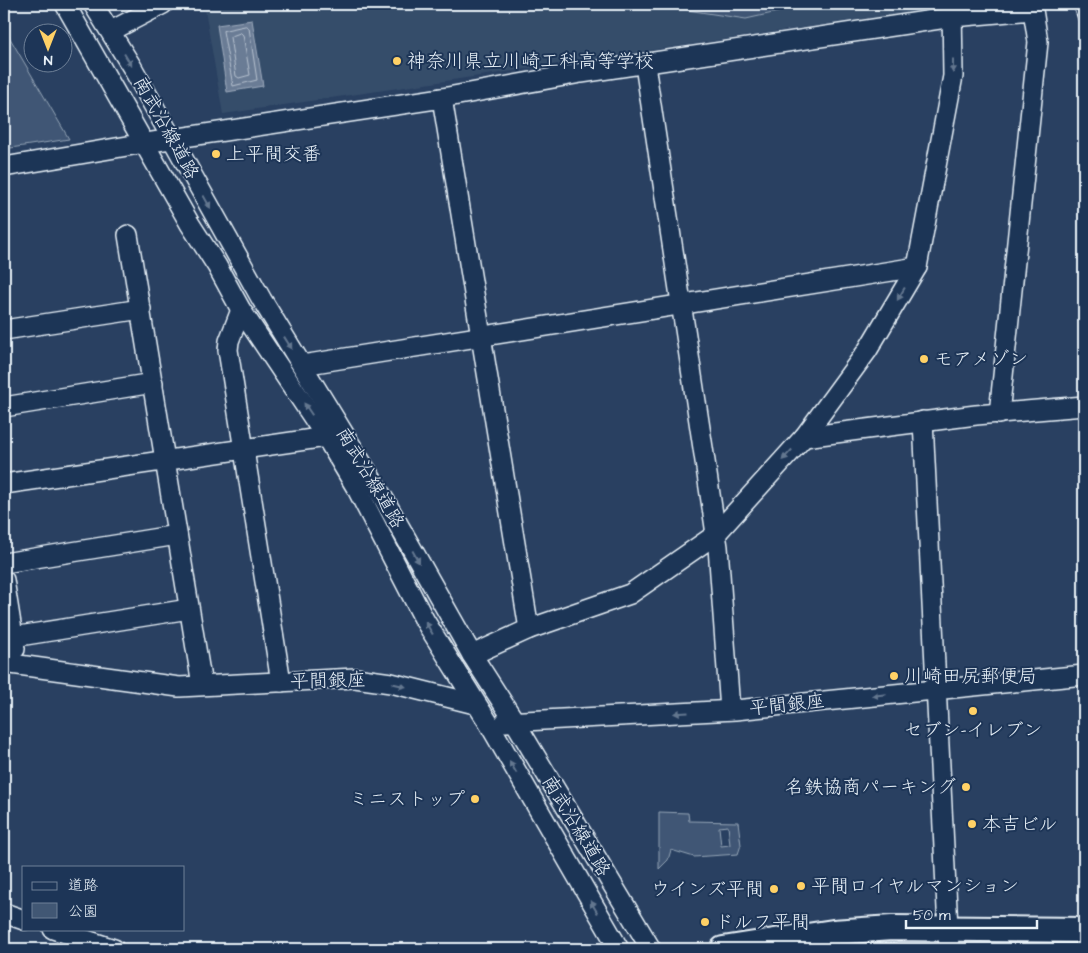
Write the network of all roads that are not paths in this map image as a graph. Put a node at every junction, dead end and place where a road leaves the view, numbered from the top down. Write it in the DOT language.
graph roads {
  1 [pos="65,4"];
  2 [pos="93,4"];
  3 [pos="162,4"];
  4 [pos="952,11"];
  5 [pos="111,31"];
  6 [pos="644,65"];
  7 [pos="442,98"];
  8 [pos="172,140"];
  9 [pos="145,143"];
  10 [pos="4,167"];
  11 [pos="128,235"];
  12 [pos="917,267"];
  13 [pos="681,305"];
  14 [pos="141,309"];
  15 [pos="241,310"];
  16 [pos="4,330"];
  17 [pos="481,337"];
  18 [pos="302,365"];
  19 [pos="153,383"];
  20 [pos="1084,406"];
  21 [pos="4,407"];
  22 [pos="999,414"];
  23 [pos="923,421"];
  24 [pos="326,437"];
  25 [pos="804,437"];
  26 [pos="242,448"];
  27 [pos="165,459"];
  28 [pos="4,484"];
  29 [pos="177,535"];
  30 [pos="715,535"];
  31 [pos="4,563"];
  32 [pos="4,580"];
  33 [pos="189,609"];
  34 [pos="529,629"];
  35 [pos="13,637"];
  36 [pos="472,655"];
  37 [pos="10,664"];
  38 [pos="1084,675"];
  39 [pos="281,682"];
  40 [pos="202,685"];
  41 [pos="936,689"];
  42 [pos="475,704"];
  43 [pos="730,710"];
  44 [pos="488,722"];
  45 [pos="515,722"];
  46 [pos="4,913"];
  47 [pos="22,919"];
  48 [pos="56,930"];
  49 [pos="1084,930"];
  50 [pos="948,938"];
  51 [pos="114,949"];
  52 [pos="619,949"];
  53 [pos="651,949"];
  54 [pos="723,949"];
  1 -- 9 [label="street, 南武沿線道路"];
  2 -- 5 [label="street, 南武沿線道路"];
  3 -- 5 [label="street"];
  4 -- 6 [label="street"];
  4 -- 12 [label="street, one-way"];
  4 -- 22 [label="street"];
  5 -- 8 [label="street, 南武沿線道路, one-way"];
  6 -- 7 [label="street"];
  6 -- 13 [label="street"];
  7 -- 8 [label="street"];
  7 -- 17 [label="street"];
  8 -- 9 [label="street"];
  8 -- 18 [label="street, 南武沿線道路, one-way"];
  9 -- 10 [label="street"];
  9 -- 15 [label="street, 南武沿線道路"];
  11 -- 14 [label="street"];
  12 -- 13 [label="street"];
  12 -- 25 [label="street, one-way"];
  13 -- 17 [label="street"];
  13 -- 30 [label="street"];
  14 -- 16 [label="street"];
  14 -- 19 [label="street"];
  24 -- 15 [label="street, 南武沿線道路, one-way"];
  15 -- 26 [label="street"];
  17 -- 18 [label="street"];
  17 -- 34 [label="street"];
  18 -- 36 [label="street, 南武沿線道路, one-way"];
  19 -- 21 [label="street"];
  19 -- 27 [label="street"];
  20 -- 22 [label="street"];
  22 -- 23 [label="street"];
  23 -- 25 [label="street"];
  23 -- 41 [label="street"];
  24 -- 26 [label="street"];
  42 -- 24 [label="street, 南武沿線道路, one-way"];
  25 -- 30 [label="street, one-way"];
  26 -- 27 [label="street"];
  26 -- 39 [label="street"];
  27 -- 28 [label="street"];
  27 -- 29 [label="street"];
  29 -- 31 [label="street"];
  29 -- 33 [label="street"];
  30 -- 34 [label="street"];
  30 -- 43 [label="street"];
  32 -- 35 [label="street"];
  33 -- 35 [label="street"];
  33 -- 40 [label="street"];
  34 -- 36 [label="street"];
  35 -- 37 [label="street"];
  36 -- 45 [label="street, 南武沿線道路"];
  37 -- 40 [label="street, 平間銀座"];
  38 -- 41 [label="street, 平間銀座"];
  39 -- 40 [label="street, 平間銀座"];
  39 -- 42 [label="street, 平間銀座, one-way"];
  41 -- 43 [label="street, 平間銀座, one-way"];
  41 -- 50 [label="street"];
  42 -- 44 [label="street, 南武沿線道路"];
  43 -- 45 [label="street, 平間銀座, one-way"];
  44 -- 45 [label="street, 平間銀座"];
  52 -- 44 [label="street, 南武沿線道路, one-way"];
  45 -- 53 [label="street, 南武沿線道路"];
  46 -- 47 [label="street"];
  48 -- 51 [label="street"];
  49 -- 50 [label="main road"];
  50 -- 54 [label="main road"];
}
